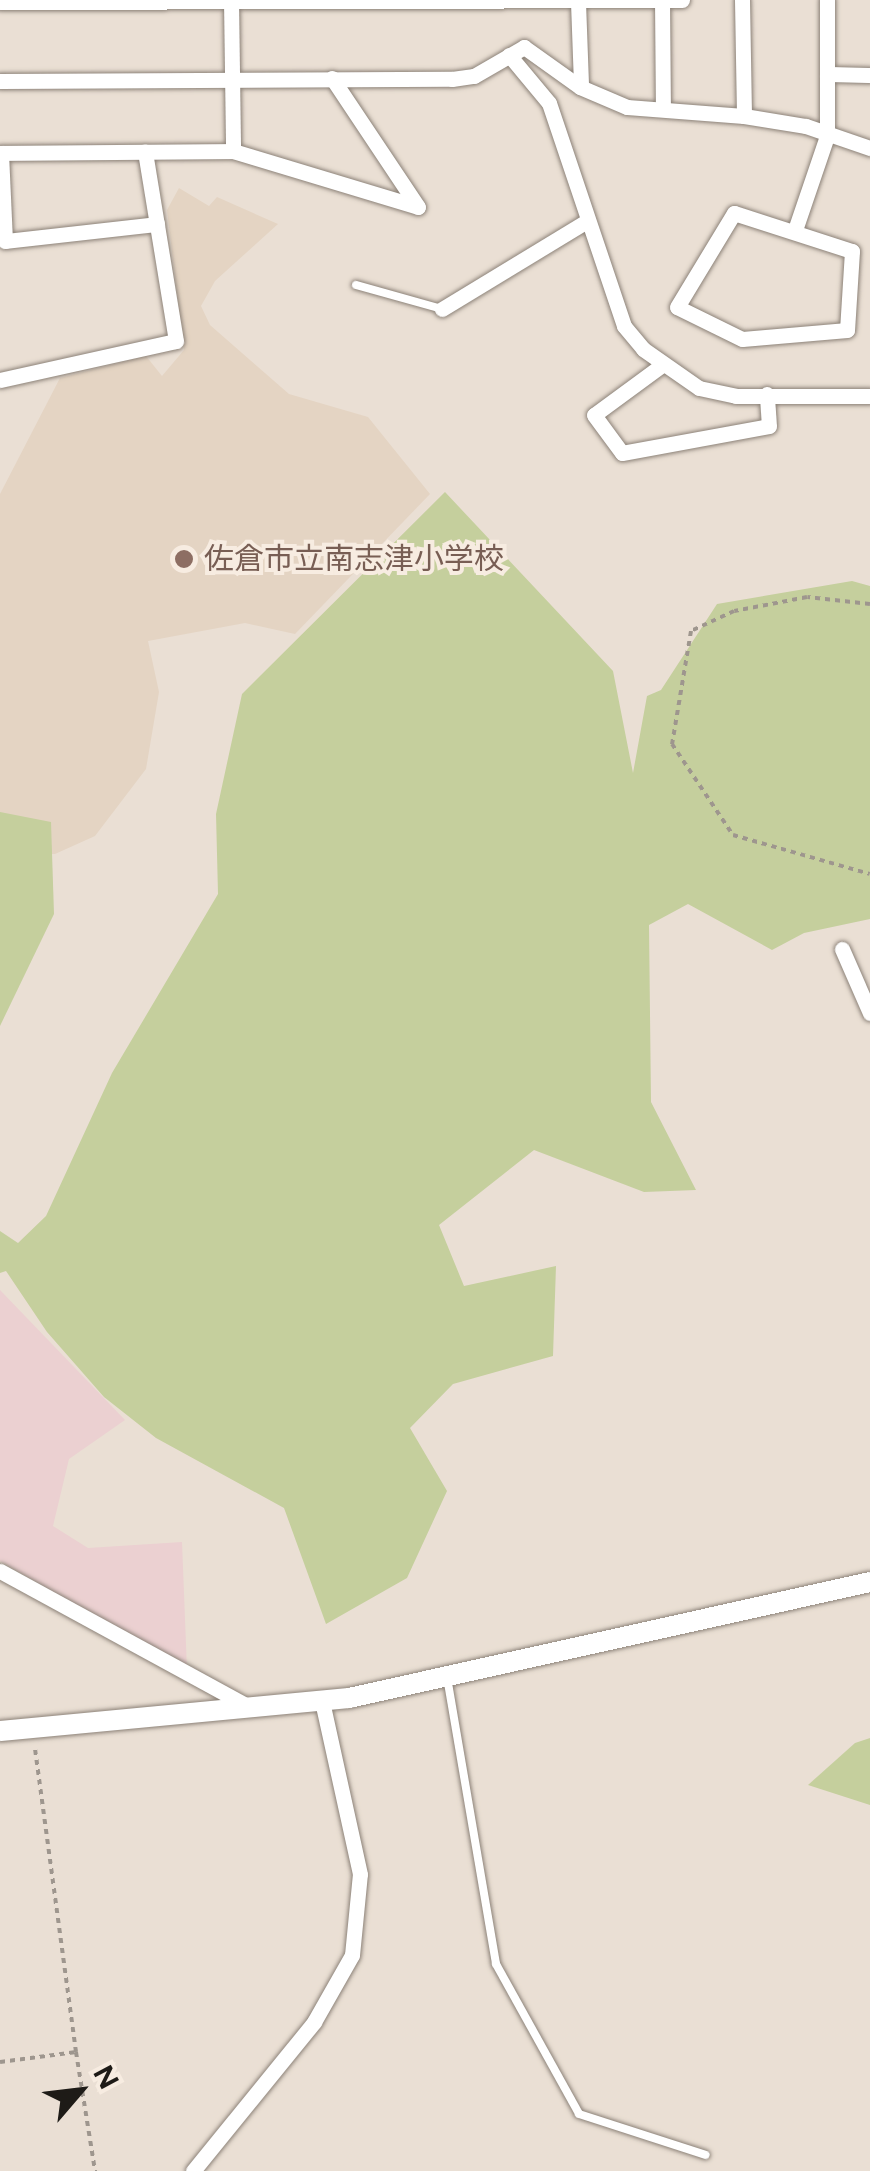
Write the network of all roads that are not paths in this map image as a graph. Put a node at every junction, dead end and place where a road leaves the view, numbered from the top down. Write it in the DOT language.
graph roads {
  1 [pos="662,0"];
  2 [pos="682,0"];
  3 [pos="742,0"];
  4 [pos="827,0"];
  5 [pos="232,1"];
  6 [pos="0,2"];
  7 [pos="578,2"];
  8 [pos="509,55"];
  9 [pos="826,74"];
  10 [pos="870,74"];
  11 [pos="332,78"];
  12 [pos="231,80"];
  13 [pos="0,81"];
  14 [pos="581,85"];
  15 [pos="663,108"];
  16 [pos="744,116"];
  17 [pos="827,136"];
  18 [pos="870,148"];
  19 [pos="232,151"];
  20 [pos="145,152"];
  21 [pos="0,154"];
  22 [pos="587,221"];
  23 [pos="157,224"];
  24 [pos="795,230"];
  25 [pos="356,285"];
  26 [pos="442,309"];
  27 [pos="662,365"];
  28 [pos="0,380"];
  29 [pos="767,394"];
  30 [pos="870,396"];
  31 [pos="842,949"];
  32 [pos="870,1013"];
  33 [pos="0,1571"];
  34 [pos="870,1582"];
  35 [pos="447,1677"];
  36 [pos="322,1701"];
  37 [pos="253,1709"];
  38 [pos="0,1731"];
  39 [pos="706,2155"];
  40 [pos="193,2171"];
  1 -- 2 [label="street"];
  1 -- 7 [label="street"];
  1 -- 15 [label="street"];
  3 -- 16 [label="street"];
  4 -- 9 [label="street"];
  5 -- 6 [label="street"];
  5 -- 7 [label="street"];
  5 -- 12 [label="street"];
  7 -- 14 [label="street"];
  8 -- 11 [label="street"];
  8 -- 14 [label="street"];
  8 -- 22 [label="street"];
  9 -- 10 [label="street"];
  9 -- 17 [label="street"];
  11 -- 12 [label="street"];
  11 -- 19 [label="street"];
  12 -- 13 [label="street"];
  12 -- 19 [label="street"];
  14 -- 15 [label="street"];
  15 -- 16 [label="street"];
  16 -- 17 [label="street"];
  17 -- 18 [label="street"];
  17 -- 24 [label="street"];
  19 -- 20 [label="street"];
  20 -- 21 [label="street"];
  20 -- 23 [label="street"];
  21 -- 23 [label="street"];
  22 -- 26 [label="street"];
  22 -- 27 [label="street"];
  23 -- 28 [label="street"];
  24 -- 24 [label="street"];
  25 -- 26 [label="lane"];
  27 -- 29 [label="street"];
  27 -- 29 [label="street"];
  29 -- 30 [label="street"];
  31 -- 32 [label="street"];
  33 -- 37 [label="street"];
  34 -- 35 [label="street"];
  35 -- 36 [label="street"];
  35 -- 39 [label="lane"];
  36 -- 37 [label="street"];
  36 -- 40 [label="street"];
  37 -- 38 [label="street"];
}
